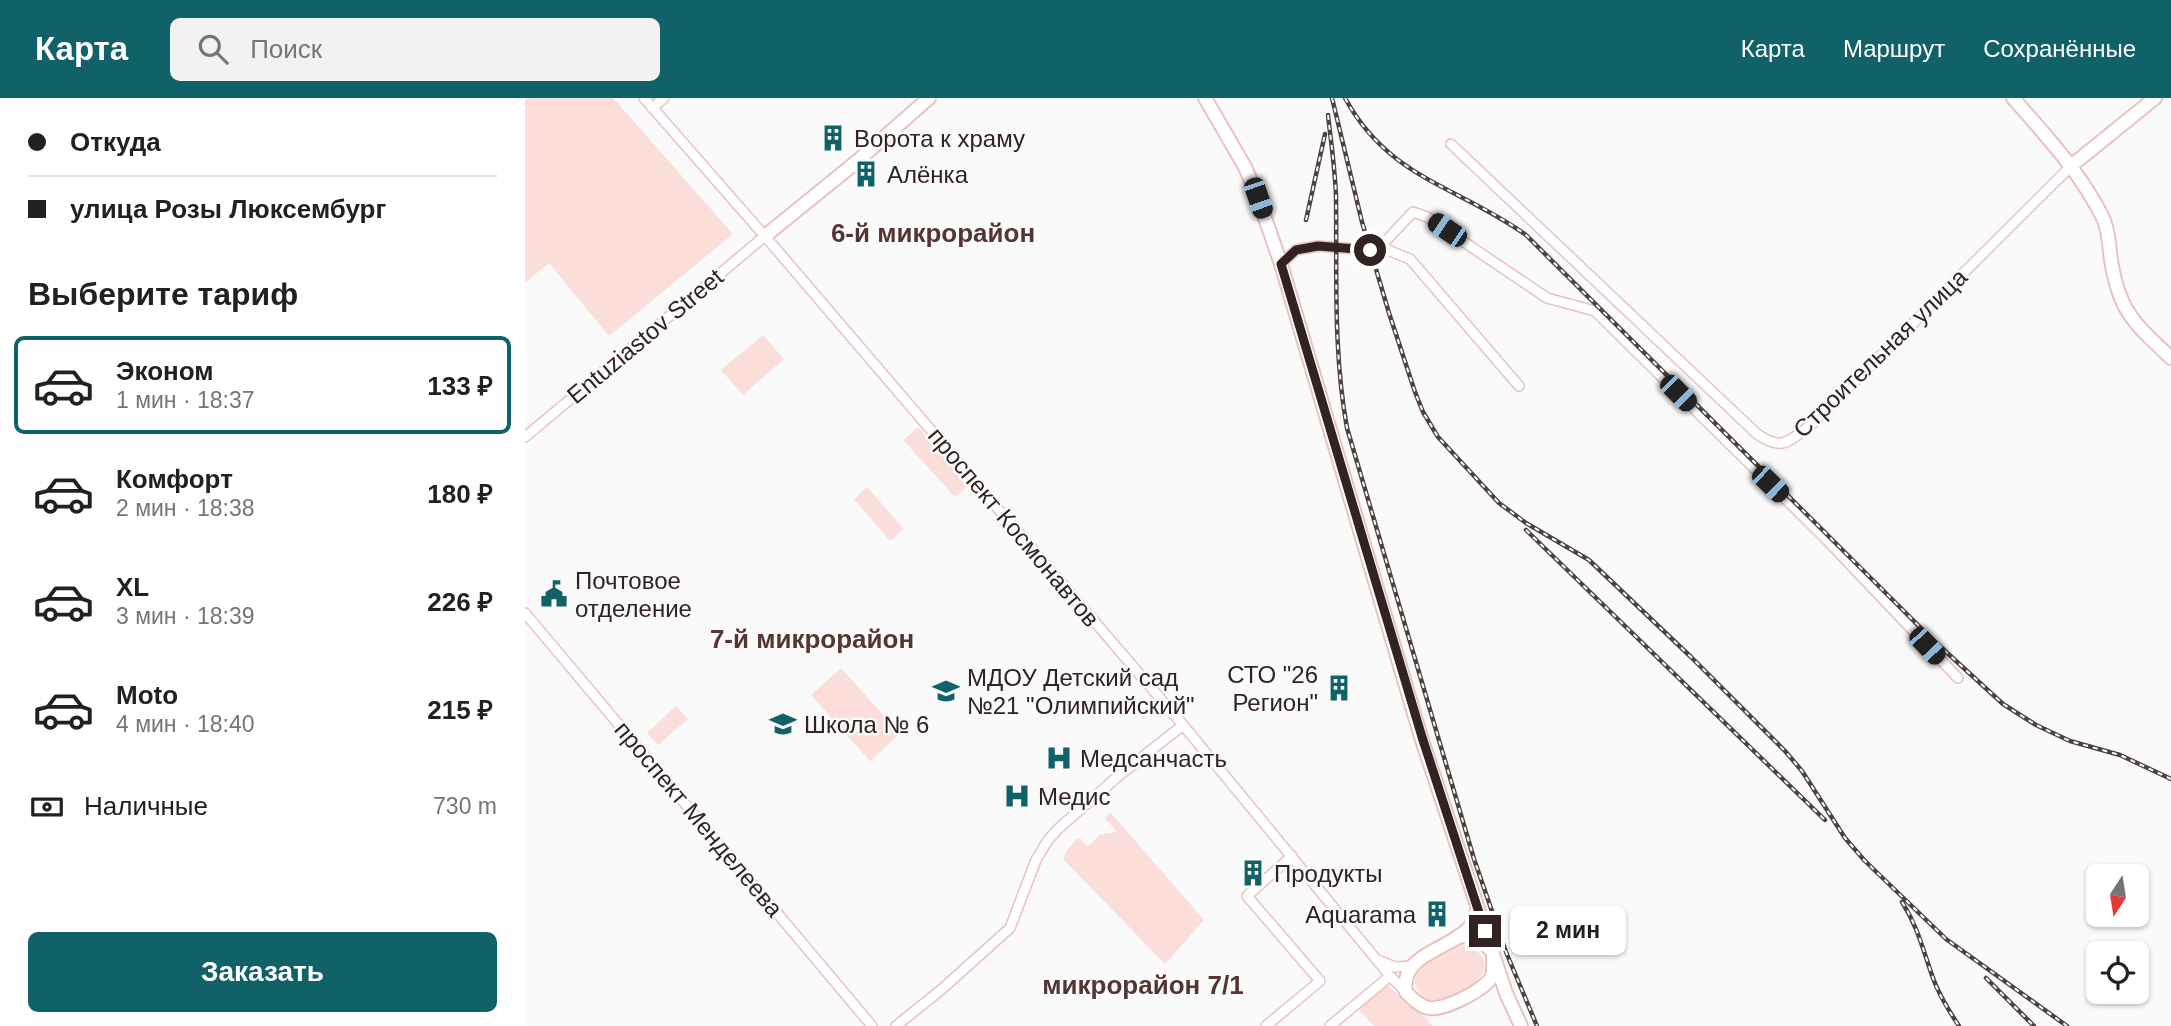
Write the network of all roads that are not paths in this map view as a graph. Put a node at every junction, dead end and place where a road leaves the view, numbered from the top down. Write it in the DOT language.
graph roads {
  1 [pos="644,98"];
  2 [pos="664,98"];
  3 [pos="929,98"];
  4 [pos="2013,98"];
  5 [pos="2155,98"];
  6 [pos="1205,100"];
  7 [pos="652,108"];
  8 [pos="1451,144"];
  9 [pos="2071,166"];
  10 [pos="765,236"];
  11 [pos="1380,247"];
  12 [pos="1281,264"];
  13 [pos="2171,358"];
  14 [pos="1519,386"];
  15 [pos="525,437"];
  16 [pos="525,613"];
  17 [pos="1958,678"];
  18 [pos="1183,725"];
  19 [pos="1292,856"];
  20 [pos="1478,908"];
  21 [pos="1458,936"];
  22 [pos="1493,953"];
  23 [pos="1379,961"];
  24 [pos="1412,965"];
  25 [pos="1390,976"];
  26 [pos="1482,988"];
  27 [pos="1406,992"];
  28 [pos="1506,993"];
  29 [pos="872,1026"];
  30 [pos="896,1026"];
  31 [pos="1266,1026"];
  32 [pos="1330,1026"];
  33 [pos="1521,1026"];
  1 -- 7 [label="street, проспект Космонавтов"];
  2 -- 7 [label="street"];
  3 -- 10 [label="main road"];
  4 -- 9 [label="main road"];
  5 -- 9 [label="main road, Строительная улица"];
  6 -- 12 [label="main road"];
  7 -- 10 [label="street, проспект Космонавтов"];
  8 -- 9 [label="street, Строительная улица"];
  9 -- 13 [label="main road"];
  10 -- 15 [label="street, Entuziastov Street"];
  10 -- 18 [label="street, проспект Космонавтов"];
  11 -- 12 [label="street"];
  11 -- 14 [label="street"];
  11 -- 17 [label="street"];
  12 -- 20 [label="main road"];
  16 -- 29 [label="street, проспект Менделеева"];
  18 -- 19 [label="street, проспект Космонавтов"];
  18 -- 30 [label="street"];
  19 -- 23 [label="street, проспект Космонавтов"];
  19 -- 31 [label="street"];
  20 -- 21 [label="main road"];
  20 -- 22 [label="main road"];
  21 -- 22 [label="main road"];
  21 -- 24 [label="main road"];
  22 -- 26 [label="main road"];
  22 -- 28 [label="main road"];
  23 -- 24 [label="street"];
  23 -- 25 [label="street, проспект Космонавтов"];
  24 -- 27 [label="main road"];
  25 -- 27 [label="street, проспект Космонавтов"];
  25 -- 32 [label="street"];
  26 -- 27 [label="main road"];
  26 -- 28 [label="main road"];
  28 -- 33 [label="main road"];
}
